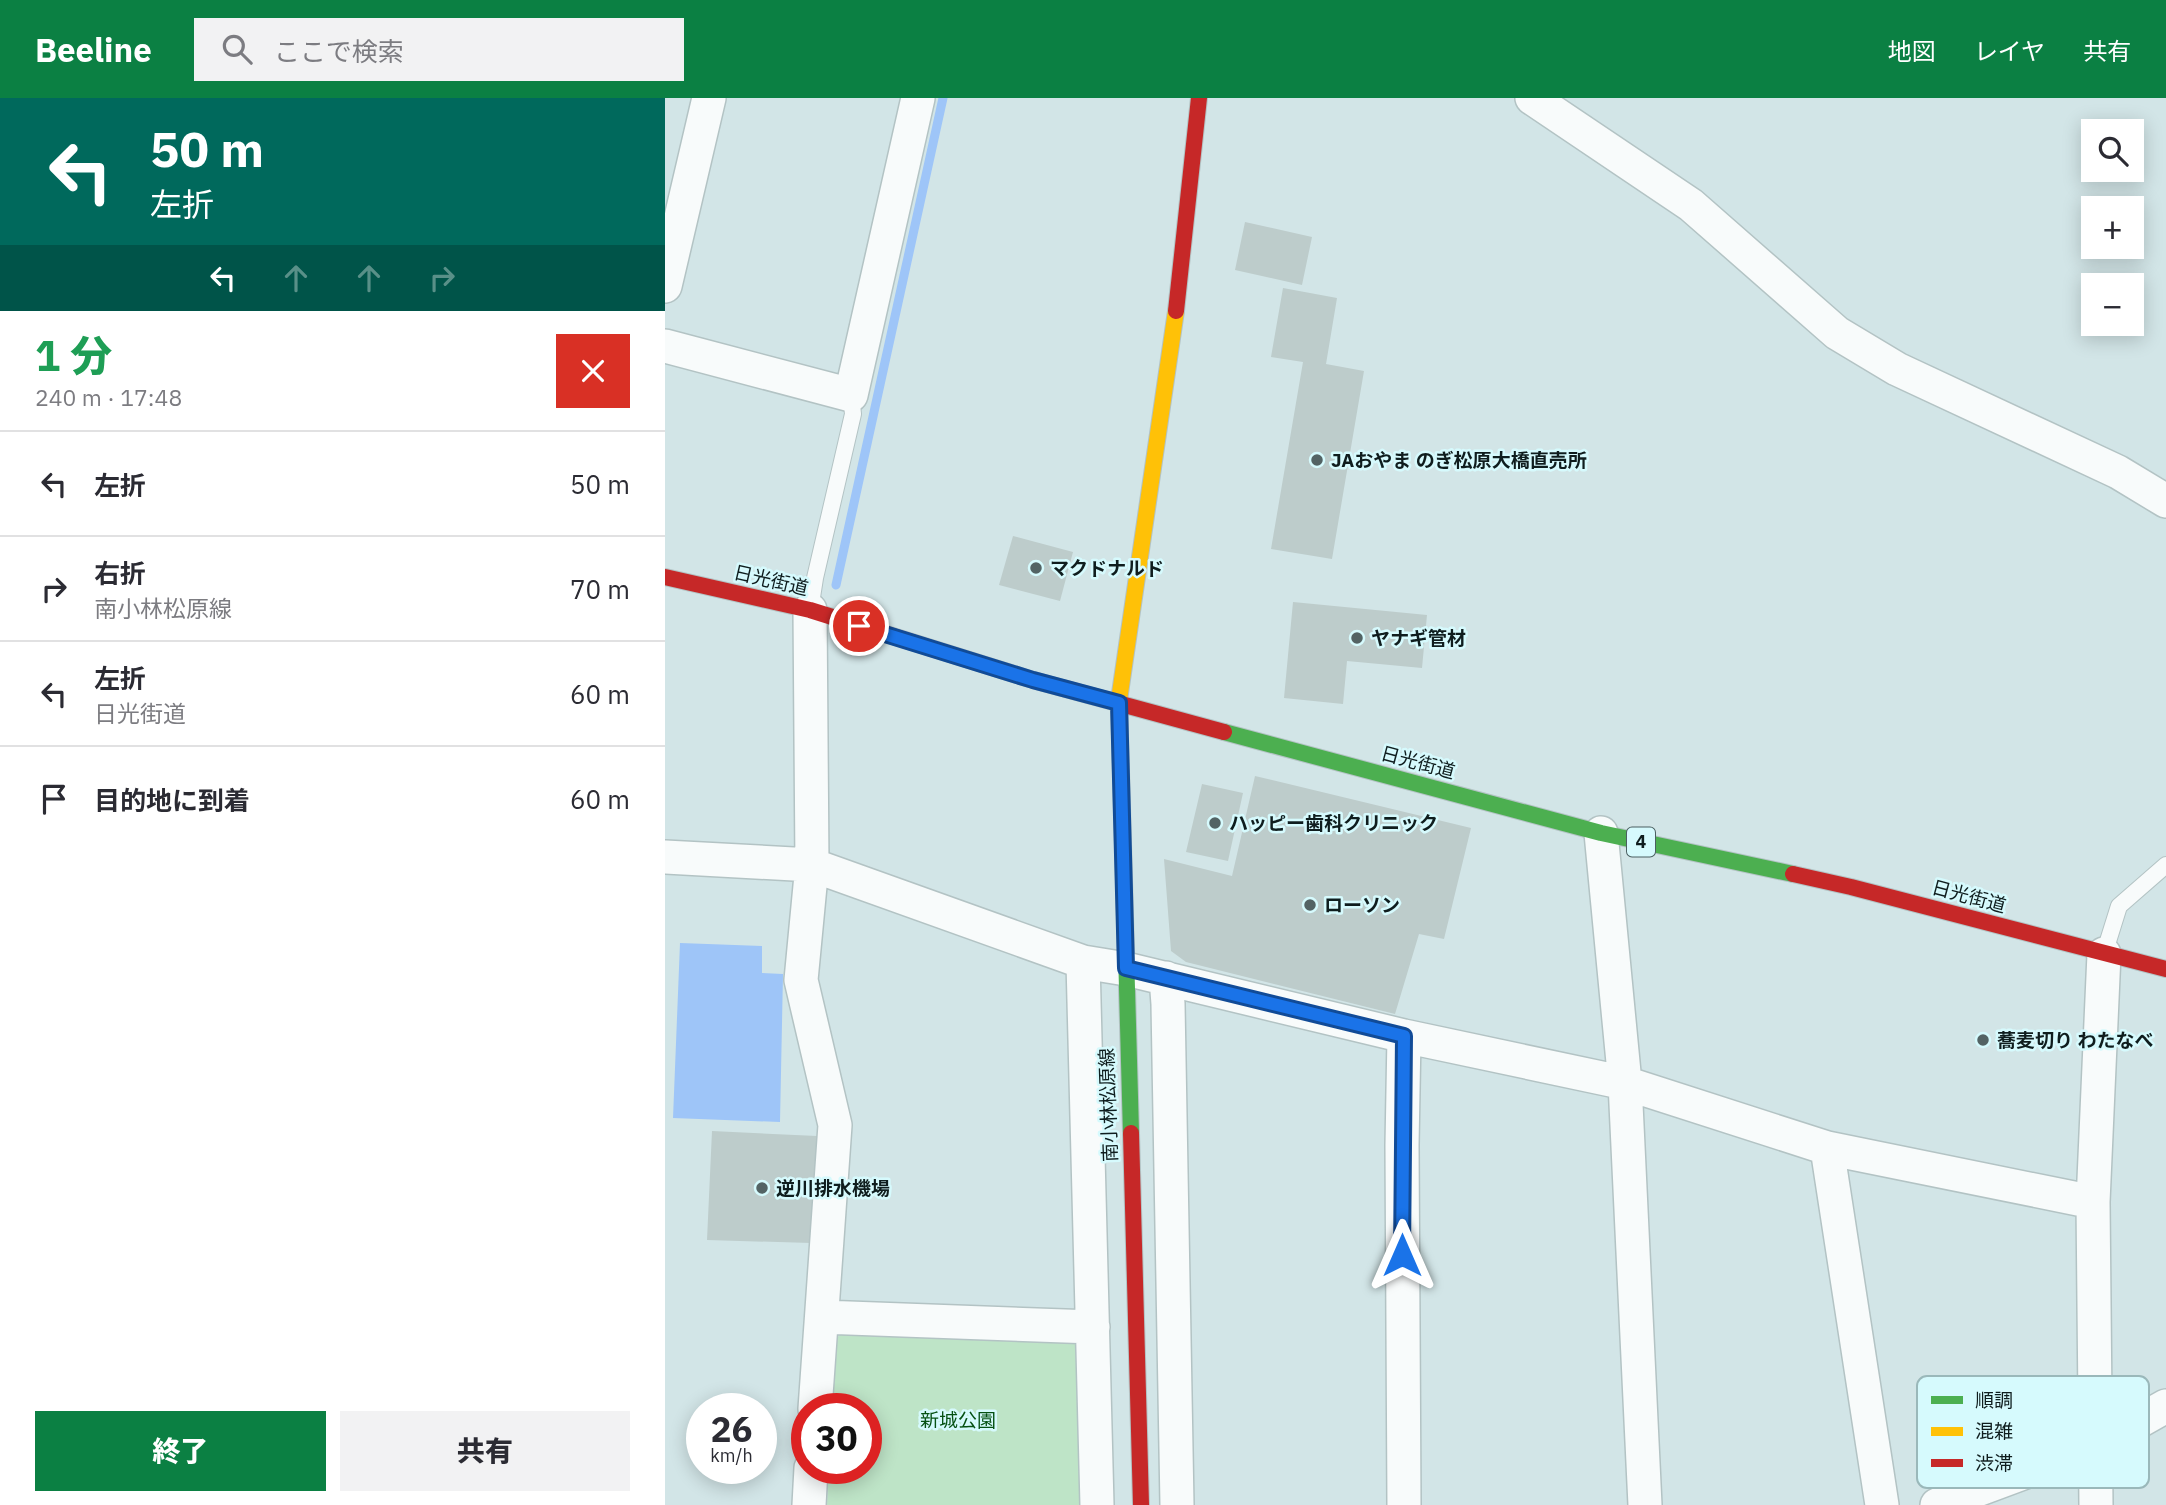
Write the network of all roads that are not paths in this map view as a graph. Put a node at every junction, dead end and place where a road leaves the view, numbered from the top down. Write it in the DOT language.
graph roads {
  1 [pos="709,98"];
  2 [pos="918,98"];
  3 [pos="1199,98"];
  4 [pos="1532,98"];
  5 [pos="665,286"];
  6 [pos="665,346"];
  7 [pos="851,394"];
  8 [pos="2166,501"];
  9 [pos="665,576"];
  10 [pos="810,610"];
  11 [pos="1119,703"];
  12 [pos="1601,833"];
  13 [pos="665,857"];
  14 [pos="812,865"];
  15 [pos="2166,865"];
  16 [pos="2104,954"];
  17 [pos="1083,962"];
  18 [pos="1126,968"];
  19 [pos="2166,969"];
  20 [pos="1166,978"];
  21 [pos="1404,1036"];
  22 [pos="1625,1083"];
  23 [pos="1827,1147"];
  24 [pos="2093,1202"];
  25 [pos="822,1317"];
  26 [pos="1093,1328"];
  27 [pos="2094,1376"];
  28 [pos="816,1393"];
  29 [pos="2166,1406"];
  30 [pos="2149,1416"];
  31 [pos="810,1484"];
  32 [pos="1983,1488"];
  33 [pos="809,1505"];
  34 [pos="1097,1505"];
  35 [pos="1141,1505"];
  36 [pos="1177,1505"];
  37 [pos="1404,1505"];
  38 [pos="1645,1505"];
  39 [pos="1882,1505"];
  40 [pos="1937,1505"];
  1 -- 5 [label="street"];
  2 -- 7 [label="street"];
  3 -- 11 [label="main road, 南小林松原線"];
  4 -- 8 [label="street"];
  6 -- 7 [label="street"];
  7 -- 10 [label="lane"];
  9 -- 10 [label="main road, 日光街道 / 4"];
  10 -- 11 [label="main road, 日光街道 / 4"];
  10 -- 14 [label="street"];
  11 -- 12 [label="main road, 日光街道 / 4"];
  11 -- 18 [label="main road, 南小林松原線"];
  12 -- 16 [label="main road, 日光街道 / 4"];
  12 -- 22 [label="street"];
  13 -- 14 [label="street"];
  14 -- 17 [label="street"];
  14 -- 25 [label="street"];
  15 -- 16 [label="lane"];
  16 -- 19 [label="main road, 日光街道 / 4"];
  16 -- 24 [label="street"];
  17 -- 18 [label="street"];
  17 -- 26 [label="street"];
  18 -- 20 [label="street"];
  18 -- 35 [label="main road, 南小林松原線"];
  20 -- 21 [label="street"];
  20 -- 36 [label="street"];
  21 -- 22 [label="street"];
  21 -- 37 [label="street"];
  22 -- 23 [label="street"];
  22 -- 38 [label="street"];
  23 -- 24 [label="street"];
  23 -- 39 [label="street"];
  24 -- 27 [label="street"];
  25 -- 26 [label="street"];
  25 -- 28 [label="street"];
  26 -- 34 [label="street"];
  29 -- 30 [label="street"];
  31 -- 33 [label="street"];
  32 -- 40 [label="street"];
}
